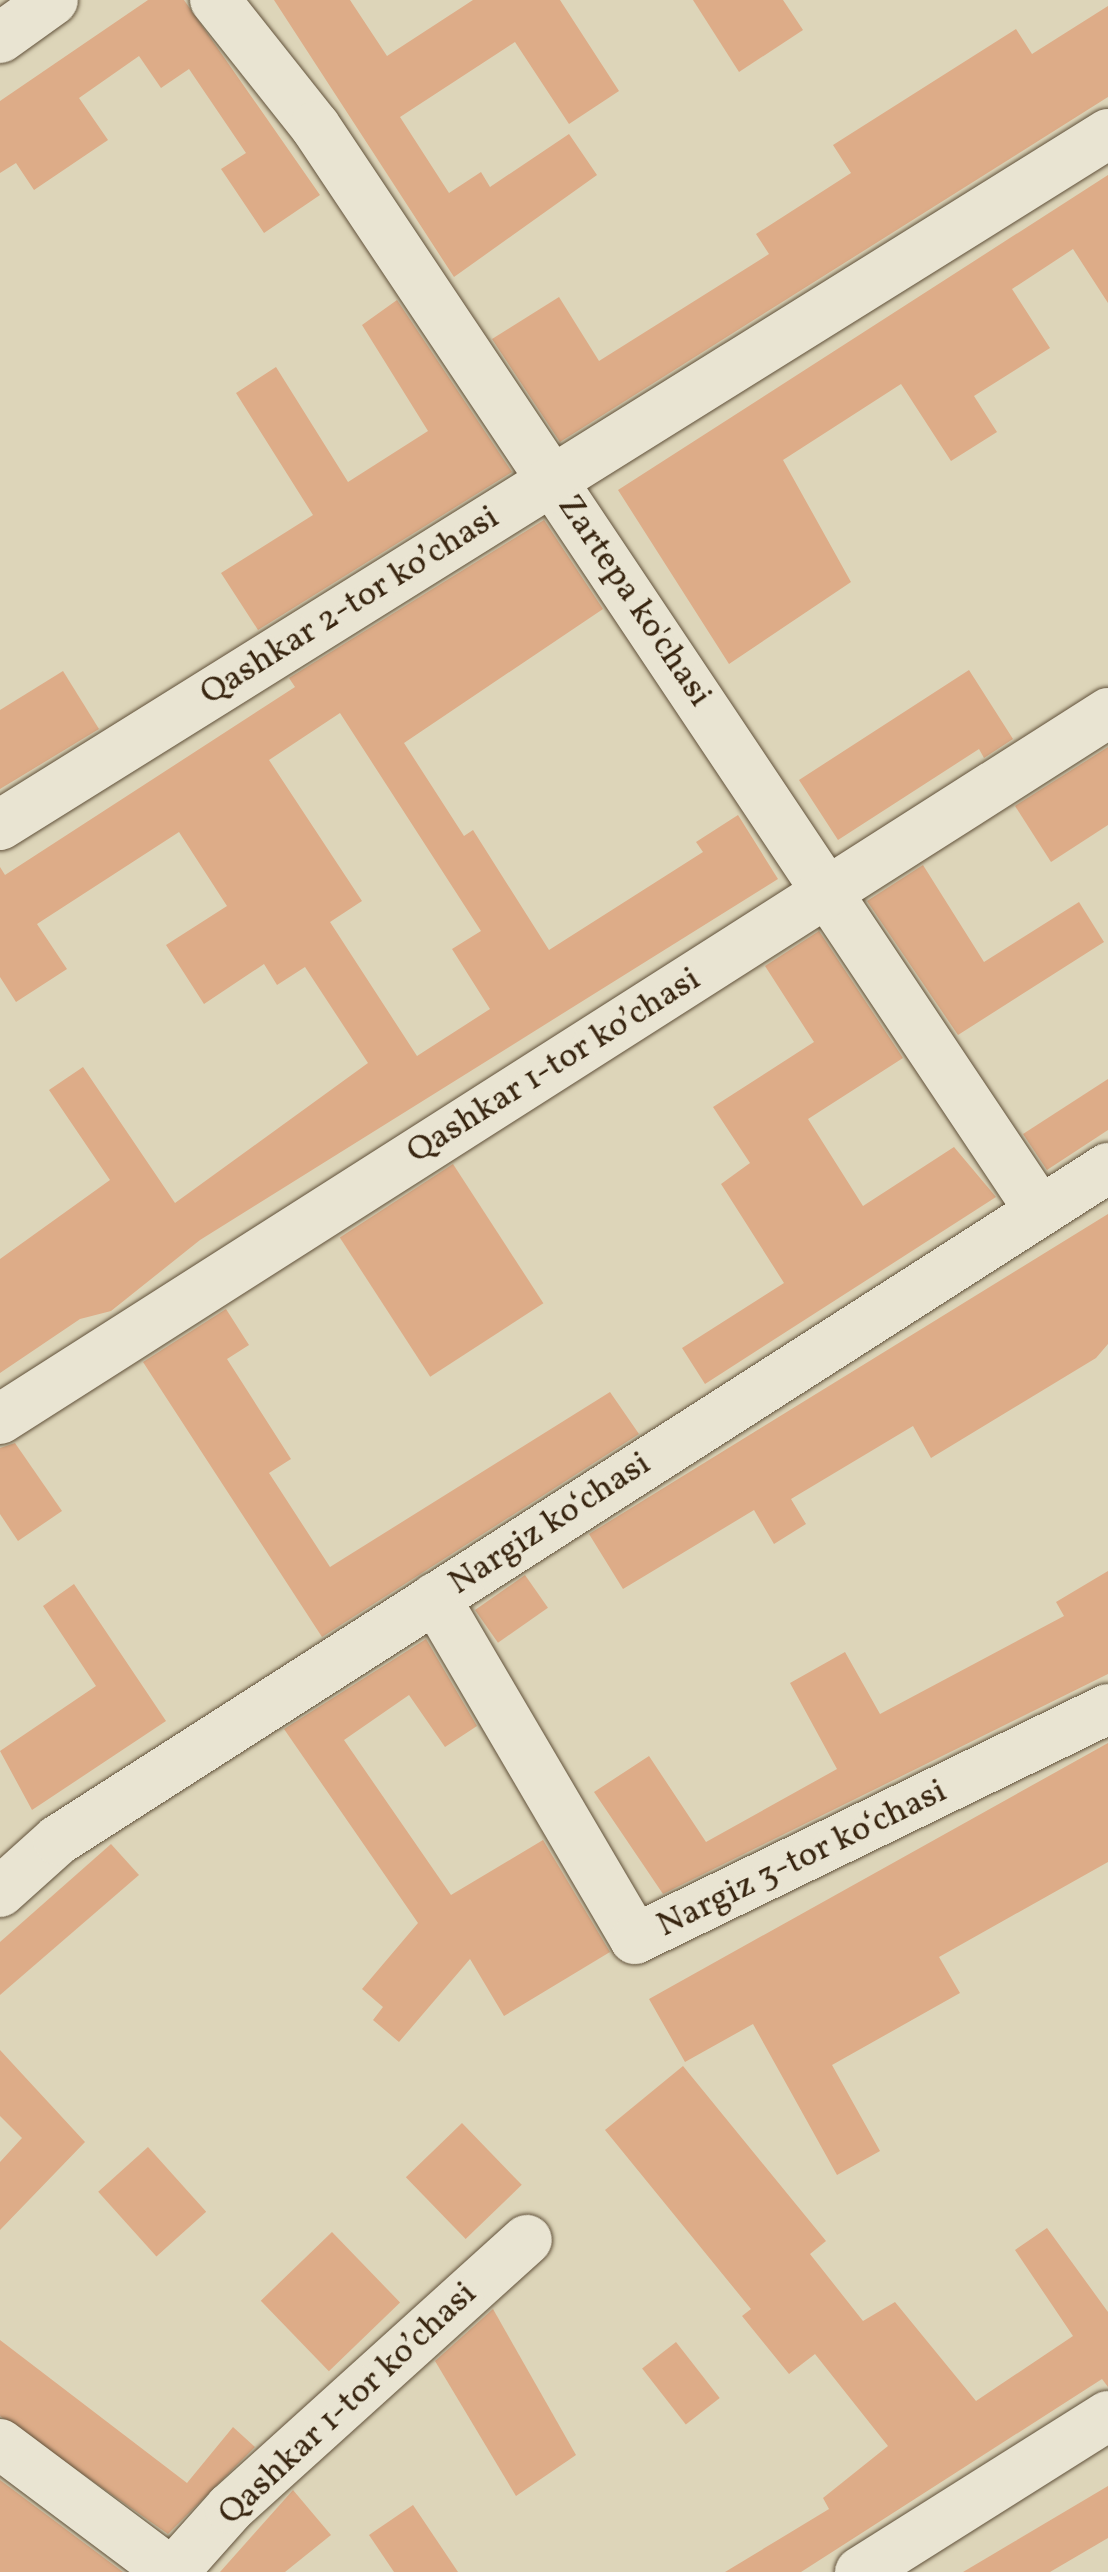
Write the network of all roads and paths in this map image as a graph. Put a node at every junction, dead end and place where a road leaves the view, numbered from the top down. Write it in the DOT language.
graph roads {
  1 [pos="52,0"];
  2 [pos="214,0"];
  3 [pos="0,38"];
  4 [pos="1108,134"];
  5 [pos="553,480"];
  6 [pos="1108,713"];
  7 [pos="0,824"];
  8 [pos="830,890"];
  9 [pos="1108,1168"];
  10 [pos="1040,1211"];
  11 [pos="0,1418"];
  12 [pos="434,1598"];
  13 [pos="1108,1709"];
  14 [pos="0,1892"];
  15 [pos="527,2240"];
  16 [pos="1108,2416"];
  17 [pos="0,2444"];
  18 [pos="172,2572"];
  19 [pos="860,2572"];
  1 -- 3 [label="street"];
  2 -- 5 [label="street, Zartepa ko'chasi"];
  4 -- 5 [label="street, Qashkar 2-tor koʼchasi"];
  5 -- 7 [label="street, Qashkar 2-tor koʼchasi"];
  5 -- 8 [label="street, Zartepa ko'chasi"];
  6 -- 8 [label="street, Qashkar 1-tor koʼchasi"];
  8 -- 10 [label="street, Zartepa ko'chasi"];
  8 -- 11 [label="street, Qashkar 1-tor koʼchasi"];
  9 -- 10 [label="street, Nargiz koʻchasi"];
  10 -- 12 [label="street, Nargiz koʻchasi"];
  12 -- 13 [label="street, Nargiz 3-tor koʻchasi"];
  12 -- 14 [label="street, Nargiz koʻchasi"];
  15 -- 18 [label="street, Qashkar 1-tor koʼchasi"];
  16 -- 19 [label="street"];
  17 -- 18 [label="street, Qashkar 1-tor koʼchasi"];
}
